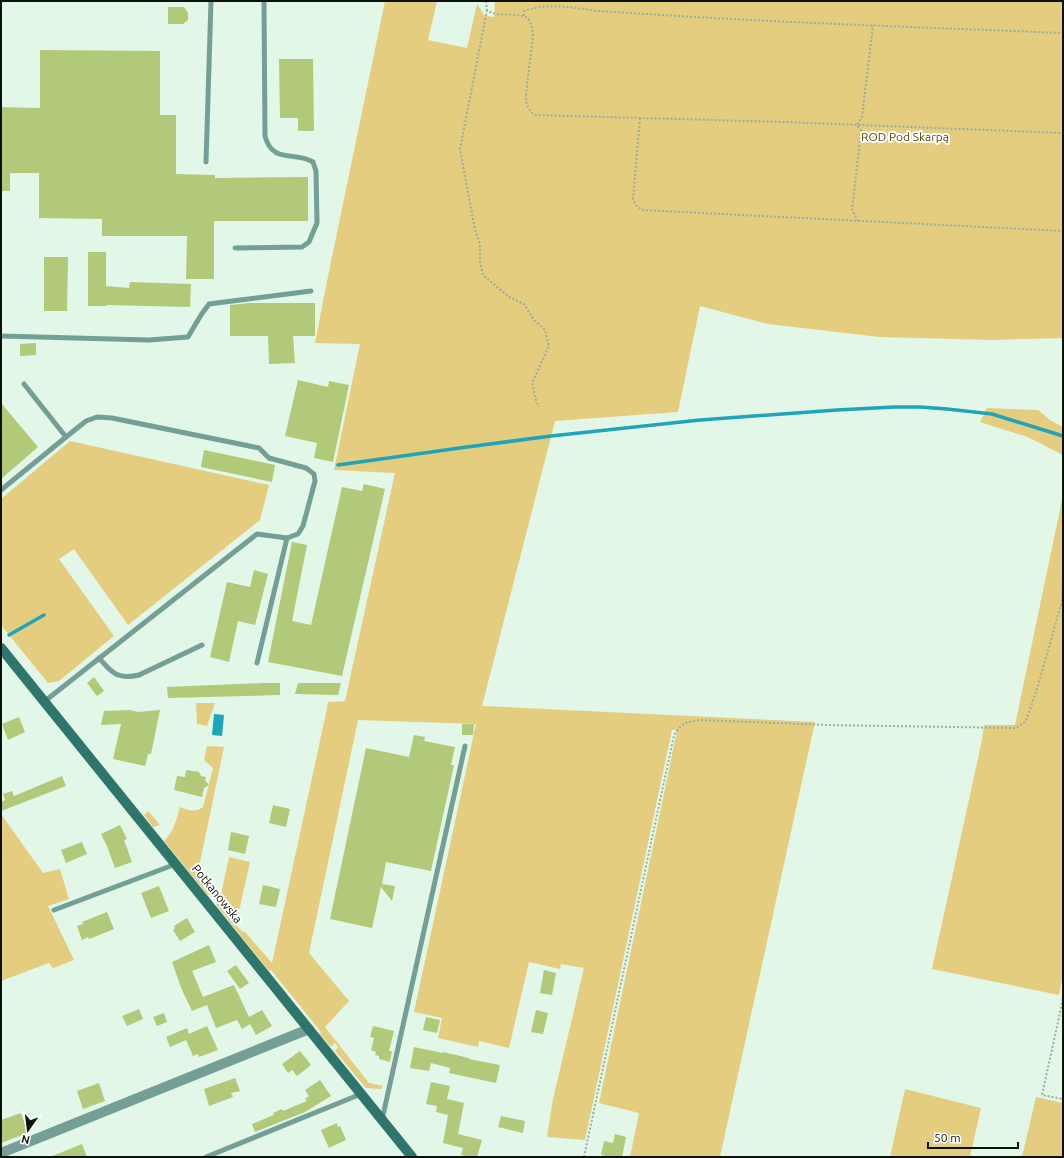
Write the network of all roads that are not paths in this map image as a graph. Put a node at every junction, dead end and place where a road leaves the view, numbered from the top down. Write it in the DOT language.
graph roads {
  1 [pos="210,1"];
  2 [pos="264,1"];
  3 [pos="206,162"];
  4 [pos="235,248"];
  5 [pos="311,291"];
  6 [pos="1,336"];
  7 [pos="24,384"];
  8 [pos="66,437"];
  9 [pos="1,490"];
  10 [pos="287,538"];
  11 [pos="202,645"];
  12 [pos="1,648"];
  13 [pos="99,658"];
  14 [pos="257,663"];
  15 [pos="45,701"];
  16 [pos="466,746"];
  17 [pos="176,864"];
  18 [pos="54,910"];
  19 [pos="309,1029"];
  20 [pos="361,1094"];
  21 [pos="382,1120"];
  22 [pos="1,1152"];
  23 [pos="206,1157"];
  24 [pos="412,1157"];
  1 -- 3 [label="lane"];
  2 -- 4 [label="lane"];
  5 -- 6 [label="lane"];
  7 -- 8 [label="lane"];
  8 -- 9 [label="lane"];
  8 -- 10 [label="lane"];
  10 -- 13 [label="lane"];
  10 -- 14 [label="lane"];
  11 -- 13 [label="lane"];
  12 -- 15 [label="street, Potkanowska"];
  13 -- 15 [label="lane"];
  15 -- 17 [label="street, Potkanowska"];
  16 -- 21 [label="lane"];
  17 -- 18 [label="lane"];
  17 -- 19 [label="street, Potkanowska"];
  19 -- 20 [label="street, Potkanowska"];
  19 -- 22 [label="street"];
  20 -- 21 [label="street, Potkanowska"];
  20 -- 23 [label="lane"];
  21 -- 24 [label="street, Potkanowska"];
}
